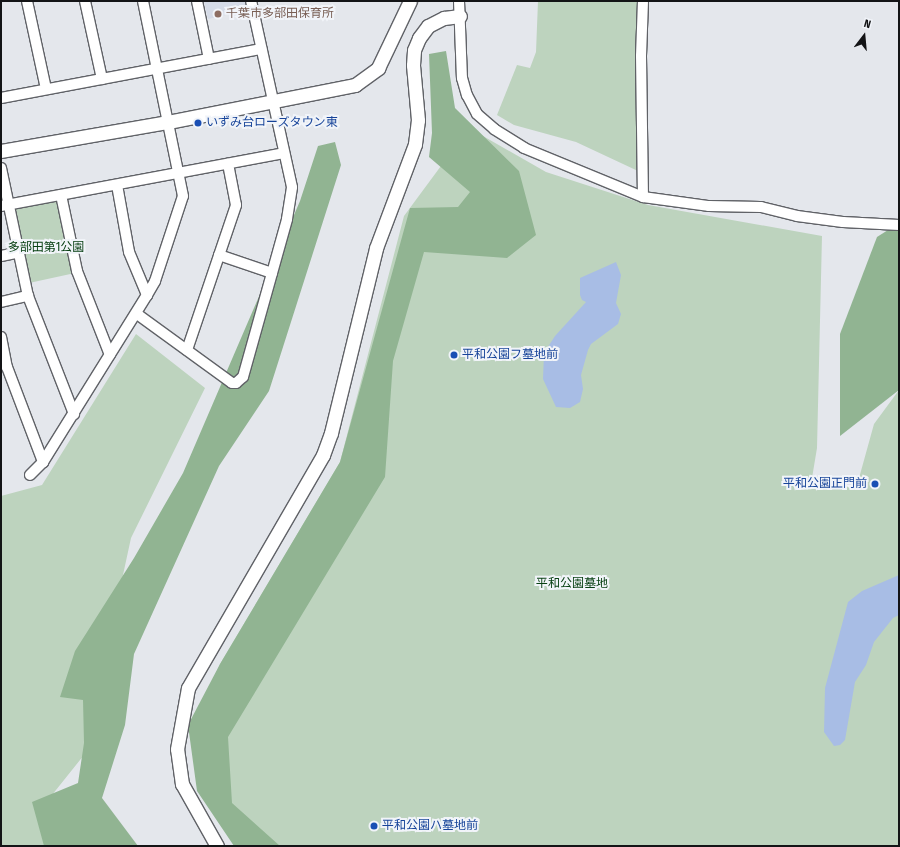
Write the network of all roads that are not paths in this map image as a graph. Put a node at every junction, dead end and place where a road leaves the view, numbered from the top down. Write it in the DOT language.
graph roads {
  1 [pos="27,1"];
  2 [pos="85,1"];
  3 [pos="143,1"];
  4 [pos="197,1"];
  5 [pos="251,1"];
  6 [pos="410,1"];
  7 [pos="459,1"];
  8 [pos="643,1"];
  9 [pos="460,16"];
  10 [pos="261,49"];
  11 [pos="209,59"];
  12 [pos="157,68"];
  13 [pos="102,79"];
  14 [pos="46,89"];
  15 [pos="1,98"];
  16 [pos="271,102"];
  17 [pos="168,122"];
  18 [pos="1,151"];
  19 [pos="284,153"];
  20 [pos="228,164"];
  21 [pos="1,168"];
  22 [pos="178,173"];
  23 [pos="117,185"];
  24 [pos="61,195"];
  25 [pos="644,197"];
  26 [pos="4,206"];
  27 [pos="899,225"];
  28 [pos="17,253"];
  29 [pos="220,255"];
  30 [pos="1,256"];
  31 [pos="272,273"];
  32 [pos="147,295"];
  33 [pos="28,296"];
  34 [pos="1,302"];
  35 [pos="137,314"];
  36 [pos="1,337"];
  37 [pos="187,350"];
  38 [pos="110,355"];
  39 [pos="4,370"];
  40 [pos="74,414"];
  41 [pos="43,462"];
  42 [pos="30,475"];
  43 [pos="217,846"];
  1 -- 14 [label="street"];
  2 -- 13 [label="street"];
  3 -- 12 [label="street"];
  4 -- 11 [label="street"];
  5 -- 10 [label="street"];
  6 -- 16 [label="street"];
  7 -- 9 [label="street"];
  8 -- 25 [label="street"];
  9 -- 25 [label="street"];
  9 -- 43 [label="street"];
  10 -- 11 [label="street"];
  10 -- 16 [label="street"];
  11 -- 12 [label="street"];
  12 -- 13 [label="street"];
  12 -- 17 [label="street"];
  13 -- 14 [label="street"];
  14 -- 15 [label="street"];
  16 -- 17 [label="street"];
  16 -- 19 [label="street"];
  17 -- 18 [label="street"];
  17 -- 22 [label="street"];
  19 -- 20 [label="street"];
  19 -- 31 [label="street"];
  20 -- 22 [label="street"];
  20 -- 29 [label="street"];
  21 -- 26 [label="street"];
  22 -- 23 [label="street"];
  22 -- 32 [label="street"];
  23 -- 24 [label="street"];
  23 -- 32 [label="street"];
  24 -- 26 [label="street"];
  24 -- 38 [label="street"];
  25 -- 27 [label="street"];
  26 -- 28 [label="street"];
  28 -- 30 [label="street"];
  28 -- 33 [label="street"];
  29 -- 31 [label="street"];
  29 -- 37 [label="street"];
  31 -- 37 [label="street"];
  32 -- 35 [label="street"];
  33 -- 34 [label="street"];
  33 -- 40 [label="street"];
  35 -- 37 [label="street"];
  35 -- 38 [label="street"];
  36 -- 39 [label="street"];
  38 -- 40 [label="street"];
  39 -- 41 [label="street"];
  40 -- 41 [label="street"];
  41 -- 42 [label="street"];
}
